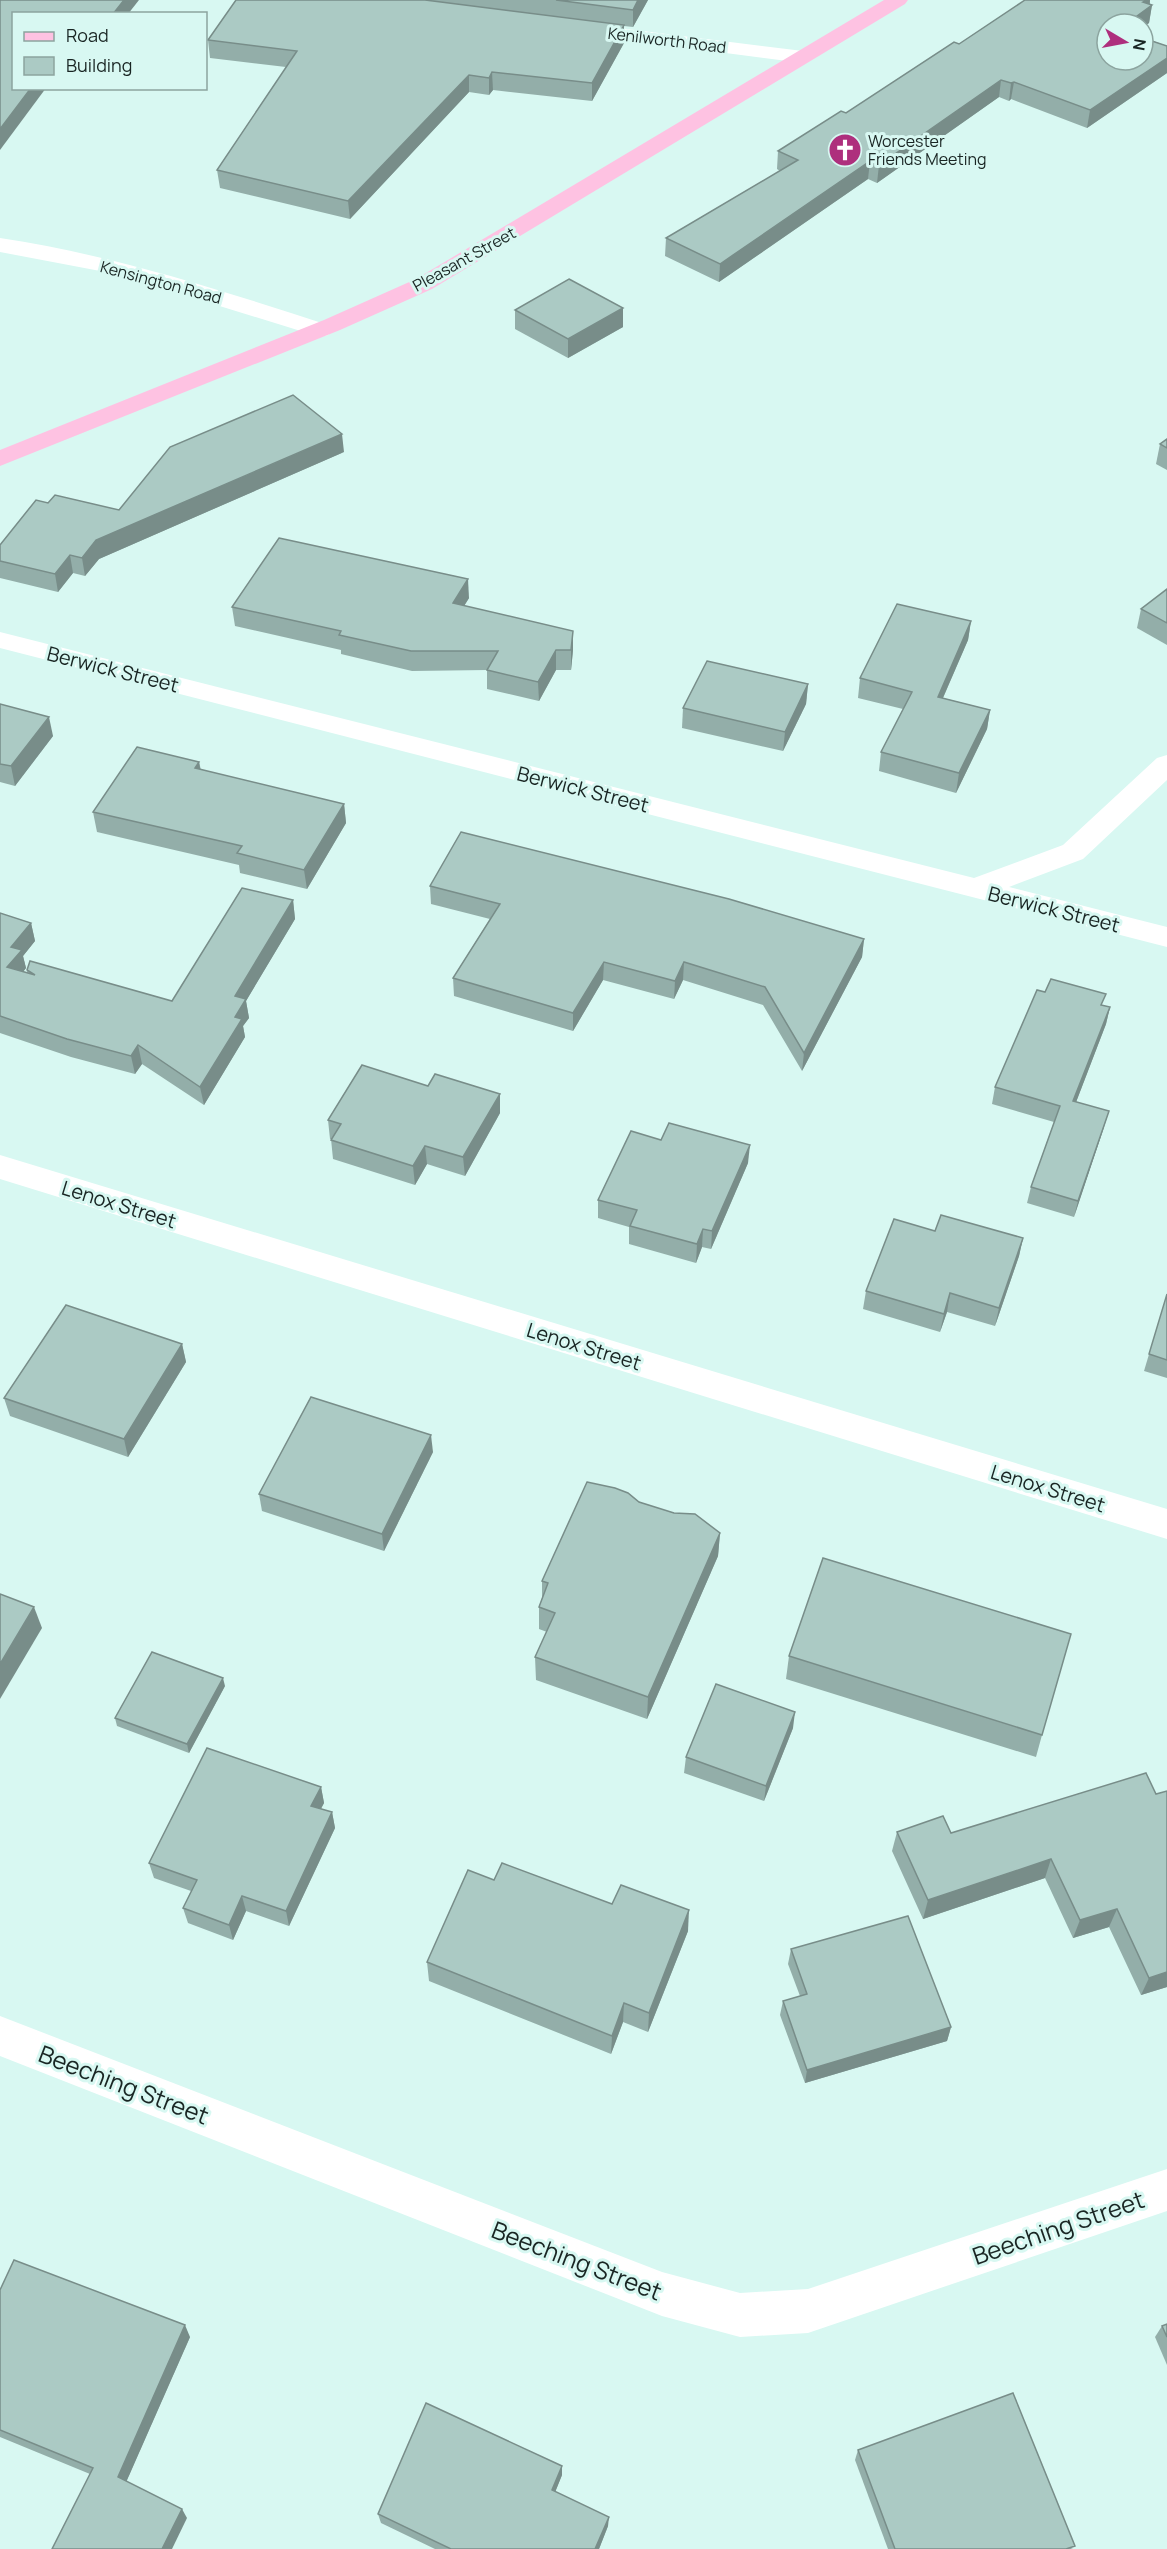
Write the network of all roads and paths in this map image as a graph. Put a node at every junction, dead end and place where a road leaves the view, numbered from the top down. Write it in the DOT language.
graph roads {
  1 [pos="898,0"];
  2 [pos="562,27"];
  3 [pos="803,57"];
  4 [pos="0,245"];
  5 [pos="320,330"];
  6 [pos="0,459"];
  7 [pos="0,640"];
  8 [pos="1167,764"];
  9 [pos="973,889"];
  10 [pos="1167,937"];
  11 [pos="0,1167"];
  12 [pos="1167,1524"];
  13 [pos="0,2036"];
  14 [pos="1167,2190"];
  1 -- 3 [label="main road, Pleasant Street"];
  2 -- 3 [label="street, Kenilworth Road"];
  3 -- 5 [label="main road, Pleasant Street"];
  4 -- 5 [label="street, Kensington Road"];
  5 -- 6 [label="main road, Pleasant Street"];
  7 -- 9 [label="street, Berwick Street"];
  8 -- 9 [label="street"];
  9 -- 10 [label="street, Berwick Street"];
  11 -- 12 [label="street, Lenox Street"];
  13 -- 14 [label="street, Beeching Street"];
}
